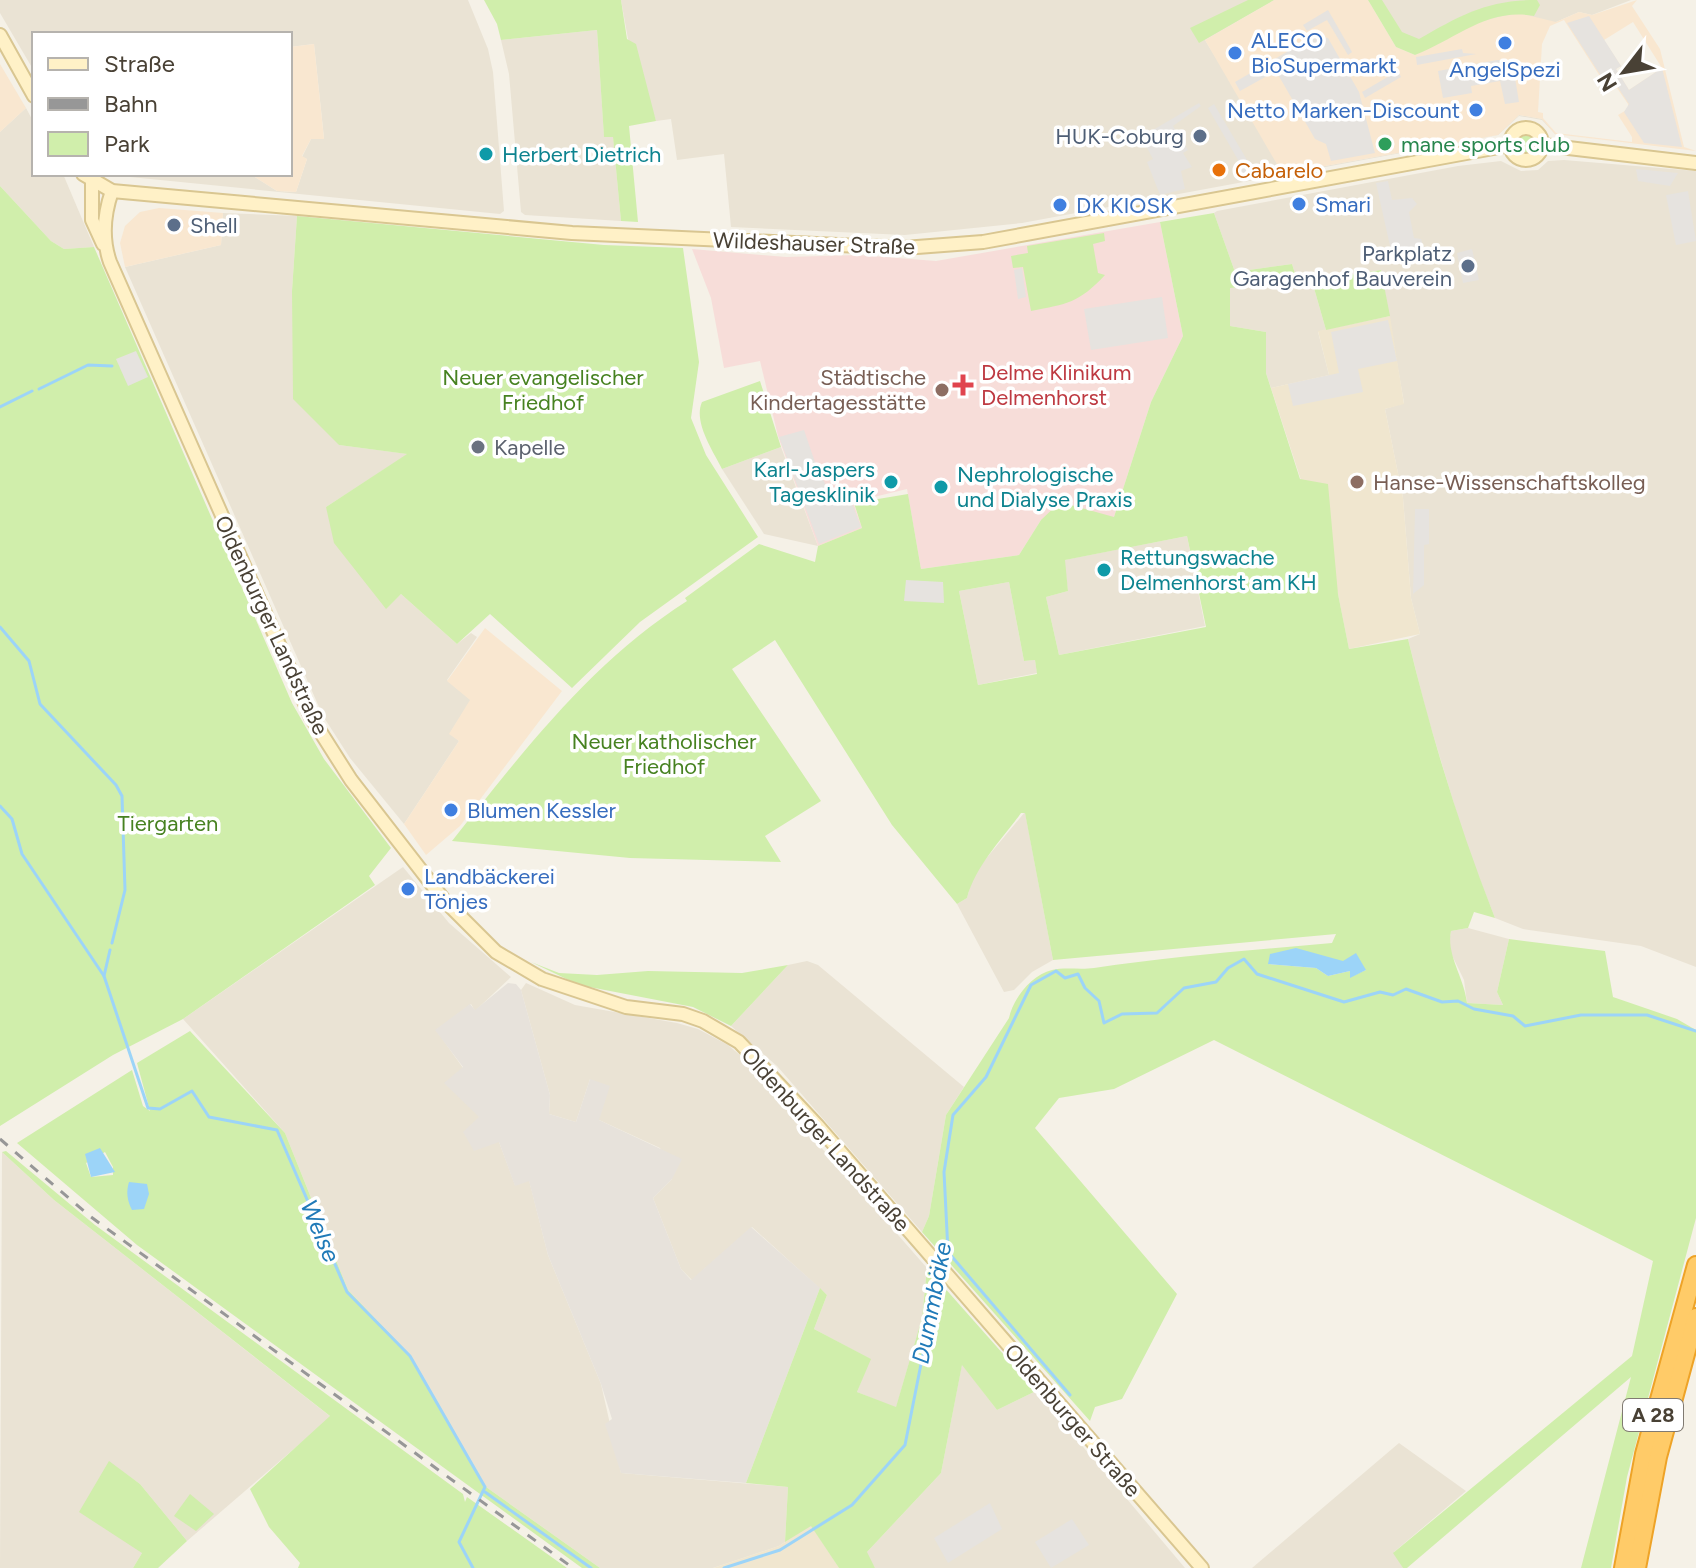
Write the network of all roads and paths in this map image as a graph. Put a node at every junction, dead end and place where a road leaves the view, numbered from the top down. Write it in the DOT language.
graph roads {
  1 [pos="0,35"];
  2 [pos="32,92"];
  3 [pos="1510,145"];
  4 [pos="1543,145"];
  5 [pos="1696,163"];
  6 [pos="88,178"];
  7 [pos="112,191"];
  8 [pos="105,247"];
  9 [pos="937,1264"];
  10 [pos="1696,1265"];
  11 [pos="1696,1317"];
  12 [pos="1202,1568"];
  13 [pos="1623,1568"];
  14 [pos="1637,1568"];
  1 -- 2 [label="main road"];
  3 -- 4 [label="main road, Wildeshauser Straße"];
  3 -- 4 [label="main road, Wildeshauser Straße"];
  3 -- 7 [label="main road, Wildeshauser Straße"];
  4 -- 5 [label="main road, Wildeshauser Straße"];
  6 -- 7 [label="main road"];
  6 -- 8 [label="main road"];
  7 -- 8 [label="main road, Oldenburger Landstraße"];
  8 -- 9 [label="main road, Oldenburger Landstraße"];
  9 -- 12 [label="main road, Oldenburger Straße"];
  10 -- 13 [label="highway, A 28"];
  11 -- 14 [label="highway, A 28"];
}
